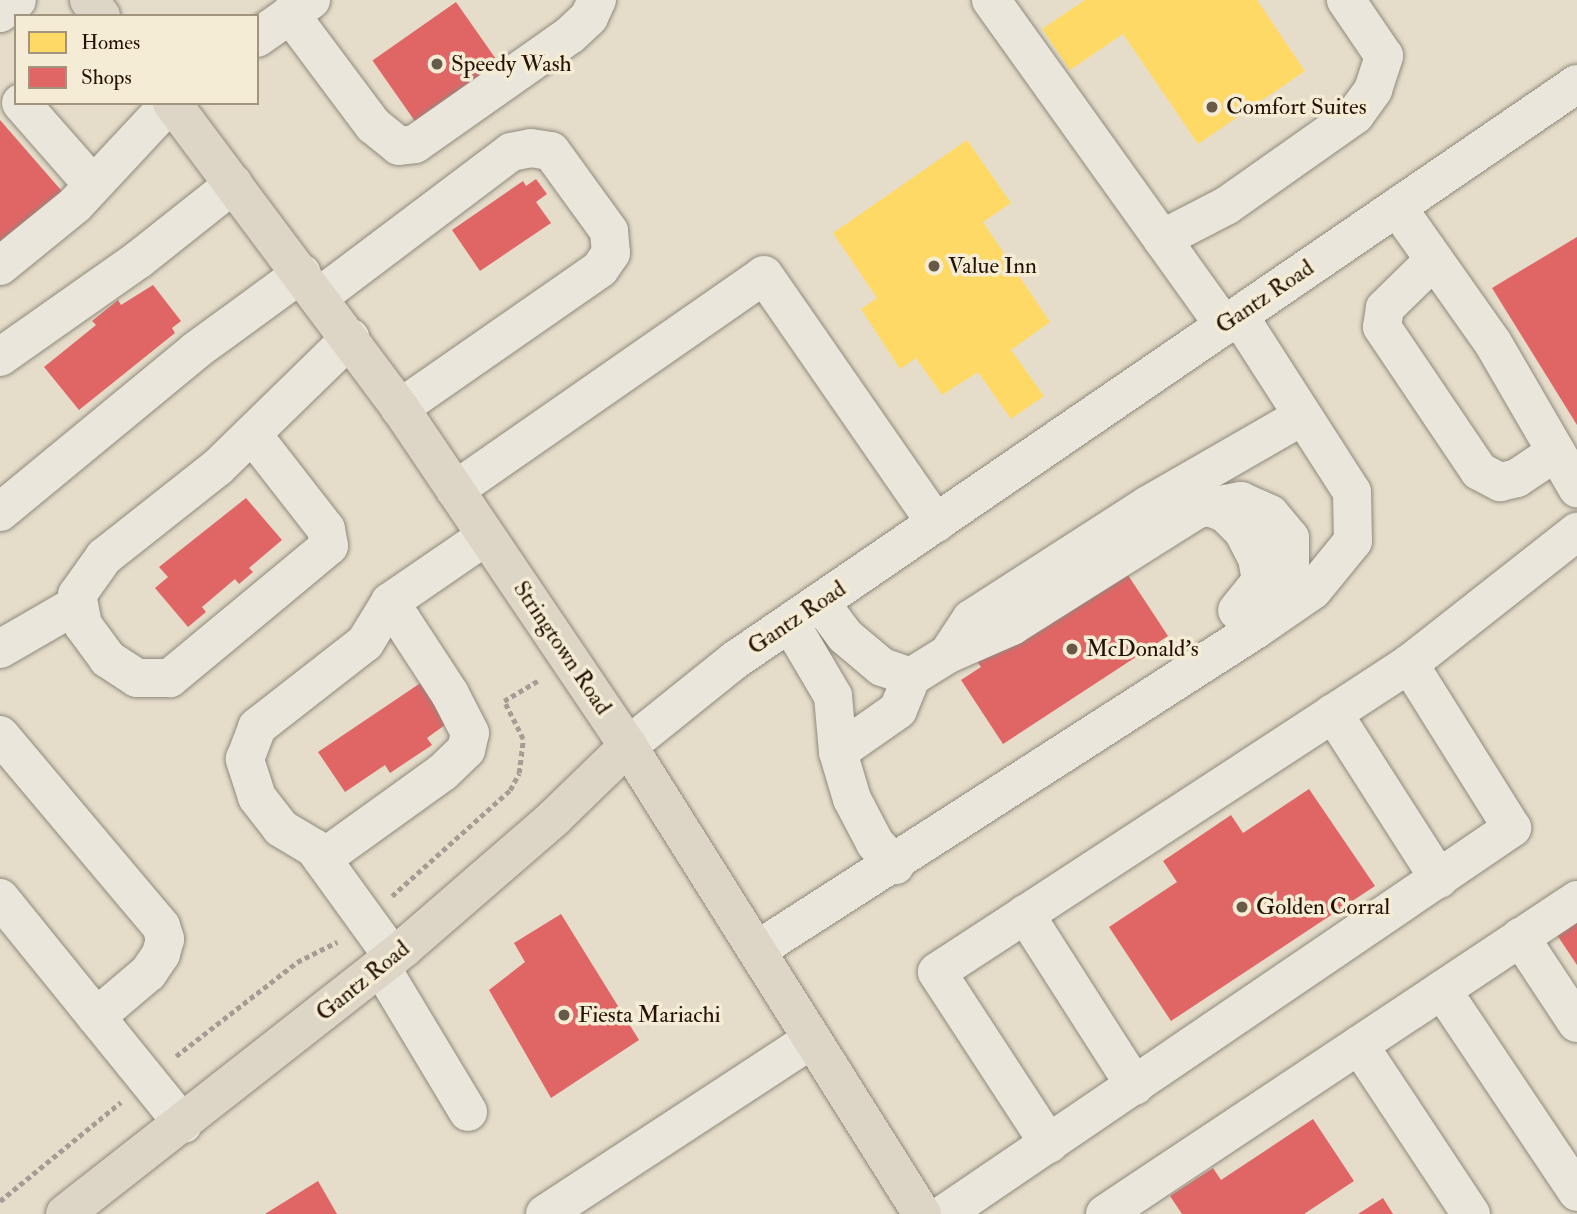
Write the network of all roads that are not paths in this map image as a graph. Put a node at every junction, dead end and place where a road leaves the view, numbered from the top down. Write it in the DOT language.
graph roads {
  1 [pos="17,0"];
  2 [pos="597,0"];
  3 [pos="991,0"];
  4 [pos="1346,0"];
  5 [pos="300,7"];
  6 [pos="0,13"];
  7 [pos="259,37"];
  8 [pos="0,79"];
  9 [pos="1577,84"];
  10 [pos="14,95"];
  11 [pos="23,105"];
  12 [pos="169,105"];
  13 [pos="173,105"];
  14 [pos="234,184"];
  15 [pos="93,185"];
  16 [pos="1397,207"];
  17 [pos="1162,239"];
  18 [pos="1434,260"];
  19 [pos="0,266"];
  20 [pos="311,285"];
  21 [pos="1231,321"];
  22 [pos="350,338"];
  23 [pos="0,357"];
  24 [pos="400,408"];
  25 [pos="1301,417"];
  26 [pos="252,434"];
  27 [pos="1556,452"];
  28 [pos="1577,488"];
  29 [pos="455,490"];
  30 [pos="0,512"];
  31 [pos="936,523"];
  32 [pos="1577,532"];
  33 [pos="486,536"];
  34 [pos="390,603"];
  35 [pos="79,604"];
  36 [pos="805,613"];
  37 [pos="0,649"];
  38 [pos="948,654"];
  39 [pos="1409,664"];
  40 [pos="911,677"];
  41 [pos="1333,713"];
  42 [pos="0,735"];
  43 [pos="628,746"];
  44 [pos="838,752"];
  45 [pos="993,801"];
  46 [pos="322,859"];
  47 [pos="895,865"];
  48 [pos="1439,879"];
  49 [pos="0,898"];
  50 [pos="1577,900"];
  51 [pos="1025,914"];
  52 [pos="1520,937"];
  53 [pos="757,950"];
  54 [pos="387,962"];
  55 [pos="1442,990"];
  56 [pos="96,1017"];
  57 [pos="1577,1023"];
  58 [pos="812,1039"];
  59 [pos="1359,1045"];
  60 [pos="1135,1086"];
  61 [pos="468,1112"];
  62 [pos="183,1124"];
  63 [pos="1049,1144"];
  64 [pos="1577,1192"];
  65 [pos="1121,1210"];
  66 [pos="65,1214"];
  67 [pos="545,1214"];
  68 [pos="922,1214"];
  69 [pos="944,1214"];
  70 [pos="1471,1214"];
  1 -- 6 [label="street"];
  2 -- 5 [label="street"];
  3 -- 17 [label="street"];
  4 -- 17 [label="street"];
  5 -- 7 [label="street"];
  8 -- 10 [label="street"];
  9 -- 16 [label="street, Gantz Road"];
  11 -- 15 [label="street"];
  12 -- 15 [label="street"];
  13 -- 14 [label="main road, Stringtown Road"];
  14 -- 20 [label="main road, Stringtown Road"];
  14 -- 23 [label="street"];
  15 -- 19 [label="street"];
  16 -- 18 [label="street"];
  16 -- 21 [label="street, Gantz Road"];
  17 -- 21 [label="street"];
  18 -- 27 [label="street"];
  18 -- 27 [label="street"];
  20 -- 22 [label="main road, Stringtown Road"];
  20 -- 24 [label="street"];
  20 -- 30 [label="street"];
  21 -- 25 [label="street"];
  21 -- 31 [label="street, Gantz Road"];
  22 -- 24 [label="main road, Stringtown Road"];
  22 -- 26 [label="street"];
  24 -- 29 [label="main road, Stringtown Road"];
  25 -- 38 [label="street"];
  25 -- 45 [label="street"];
  26 -- 35 [label="street"];
  26 -- 35 [label="street"];
  27 -- 28 [label="street"];
  29 -- 31 [label="street"];
  29 -- 33 [label="main road, Stringtown Road"];
  31 -- 36 [label="street, Gantz Road"];
  32 -- 39 [label="street"];
  33 -- 34 [label="street"];
  33 -- 43 [label="main road, Stringtown Road"];
  34 -- 46 [label="street"];
  34 -- 46 [label="street"];
  35 -- 37 [label="street"];
  36 -- 40 [label="street"];
  36 -- 43 [label="street, Gantz Road"];
  36 -- 44 [label="street"];
  38 -- 40 [label="street"];
  38 -- 45 [label="street"];
  39 -- 41 [label="street"];
  39 -- 48 [label="street"];
  40 -- 44 [label="street"];
  41 -- 48 [label="street"];
  41 -- 51 [label="street"];
  42 -- 56 [label="street"];
  43 -- 53 [label="main road, Stringtown Road"];
  43 -- 54 [label="main road, Gantz Road"];
  44 -- 47 [label="street"];
  45 -- 47 [label="street"];
  46 -- 54 [label="street"];
  47 -- 53 [label="street"];
  48 -- 60 [label="street"];
  49 -- 56 [label="street"];
  50 -- 52 [label="street"];
  51 -- 60 [label="street"];
  51 -- 63 [label="street"];
  52 -- 55 [label="street"];
  52 -- 57 [label="street"];
  53 -- 58 [label="main road, Stringtown Road"];
  54 -- 61 [label="street"];
  54 -- 62 [label="main road, Gantz Road"];
  55 -- 59 [label="street"];
  55 -- 64 [label="street"];
  56 -- 62 [label="street"];
  58 -- 67 [label="street"];
  58 -- 68 [label="main road, Stringtown Road"];
  59 -- 65 [label="street"];
  59 -- 70 [label="street"];
  60 -- 63 [label="street"];
  62 -- 66 [label="main road, Gantz Road"];
  63 -- 69 [label="street"];
}
